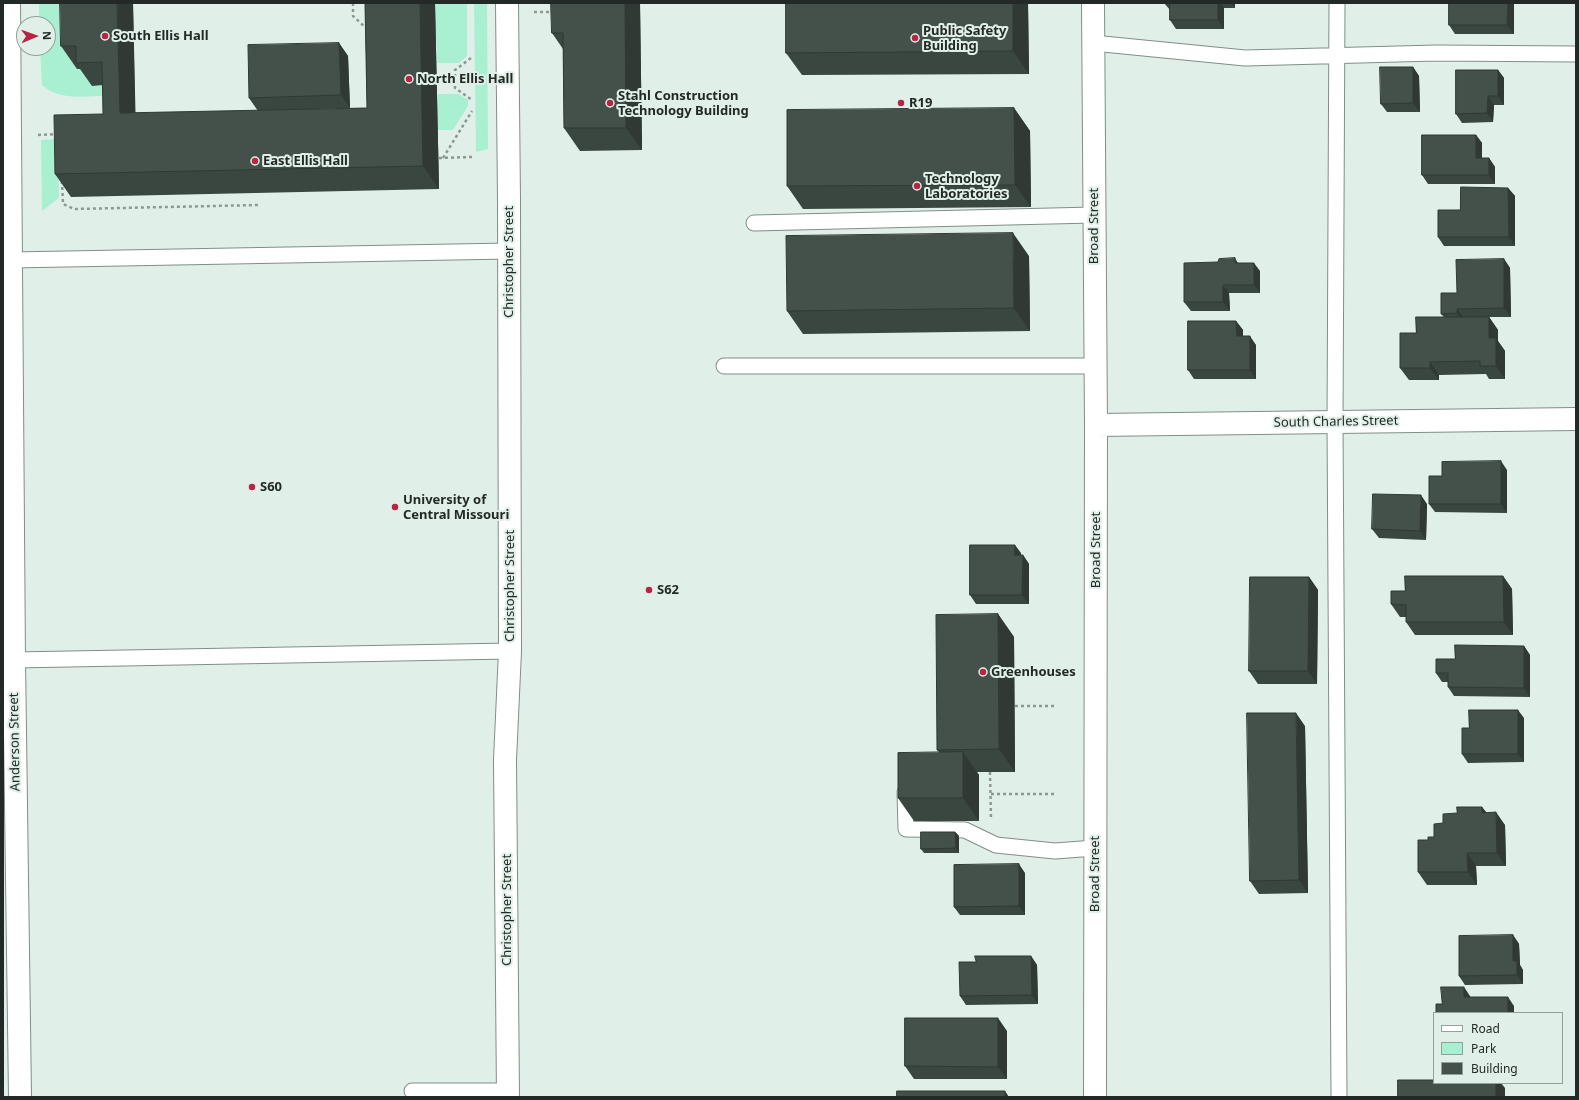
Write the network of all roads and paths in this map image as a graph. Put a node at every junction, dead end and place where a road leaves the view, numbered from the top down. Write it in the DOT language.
graph roads {
  1 [pos="8,3"];
  2 [pos="353,3"];
  3 [pos="507,3"];
  4 [pos="1093,3"];
  5 [pos="1337,3"];
  6 [pos="533,12"];
  7 [pos="563,12"];
  8 [pos="368,33"];
  9 [pos="1093,43"];
  10 [pos="1337,54"];
  11 [pos="1576,54"];
  12 [pos="471,58"];
  13 [pos="472,100"];
  14 [pos="472,111"];
  15 [pos="38,134"];
  16 [pos="61,134"];
  17 [pos="472,157"];
  18 [pos="439,158"];
  19 [pos="443,158"];
  20 [pos="62,179"];
  21 [pos="259,205"];
  22 [pos="1094,215"];
  23 [pos="754,223"];
  24 [pos="509,251"];
  25 [pos="11,260"];
  26 [pos="724,366"];
  27 [pos="1095,366"];
  28 [pos="1576,419"];
  29 [pos="1335,422"];
  30 [pos="1096,425"];
  31 [pos="510,651"];
  32 [pos="14,660"];
  33 [pos="1015,706"];
  34 [pos="1056,706"];
  35 [pos="990,772"];
  36 [pos="905,792"];
  37 [pos="991,794"];
  38 [pos="1056,794"];
  39 [pos="991,842"];
  40 [pos="1095,848"];
  41 [pos="412,1091"];
  42 [pos="508,1094"];
  43 [pos="20,1097"];
  44 [pos="1095,1097"];
  45 [pos="1339,1097"];
  1 -- 25 [label="street, Anderson Street"];
  2 -- 8 [label="path"];
  3 -- 24 [label="street, Christopher Street"];
  4 -- 9 [label="street, Broad Street"];
  5 -- 10 [label="lane"];
  6 -- 7 [label="path"];
  9 -- 10 [label="lane"];
  9 -- 22 [label="street, Broad Street"];
  10 -- 11 [label="lane"];
  10 -- 29 [label="lane"];
  12 -- 13 [label="path"];
  14 -- 19 [label="path"];
  15 -- 16 [label="path"];
  17 -- 19 [label="path"];
  18 -- 19 [label="path"];
  20 -- 21 [label="path"];
  22 -- 23 [label="lane"];
  22 -- 27 [label="street, Broad Street"];
  24 -- 25 [label="lane"];
  24 -- 31 [label="street, Christopher Street"];
  25 -- 32 [label="street, Anderson Street"];
  26 -- 27 [label="lane"];
  27 -- 30 [label="street, Broad Street"];
  28 -- 29 [label="street, South Charles Street"];
  29 -- 30 [label="street, South Charles Street"];
  29 -- 45 [label="lane"];
  30 -- 40 [label="street, Broad Street"];
  31 -- 32 [label="lane"];
  31 -- 42 [label="street, Christopher Street"];
  32 -- 43 [label="street, Anderson Street"];
  33 -- 34 [label="path"];
  35 -- 37 [label="path"];
  36 -- 39 [label="lane"];
  37 -- 38 [label="path"];
  37 -- 39 [label="path"];
  39 -- 40 [label="lane"];
  40 -- 44 [label="street, Broad Street"];
  41 -- 42 [label="lane"];
}
